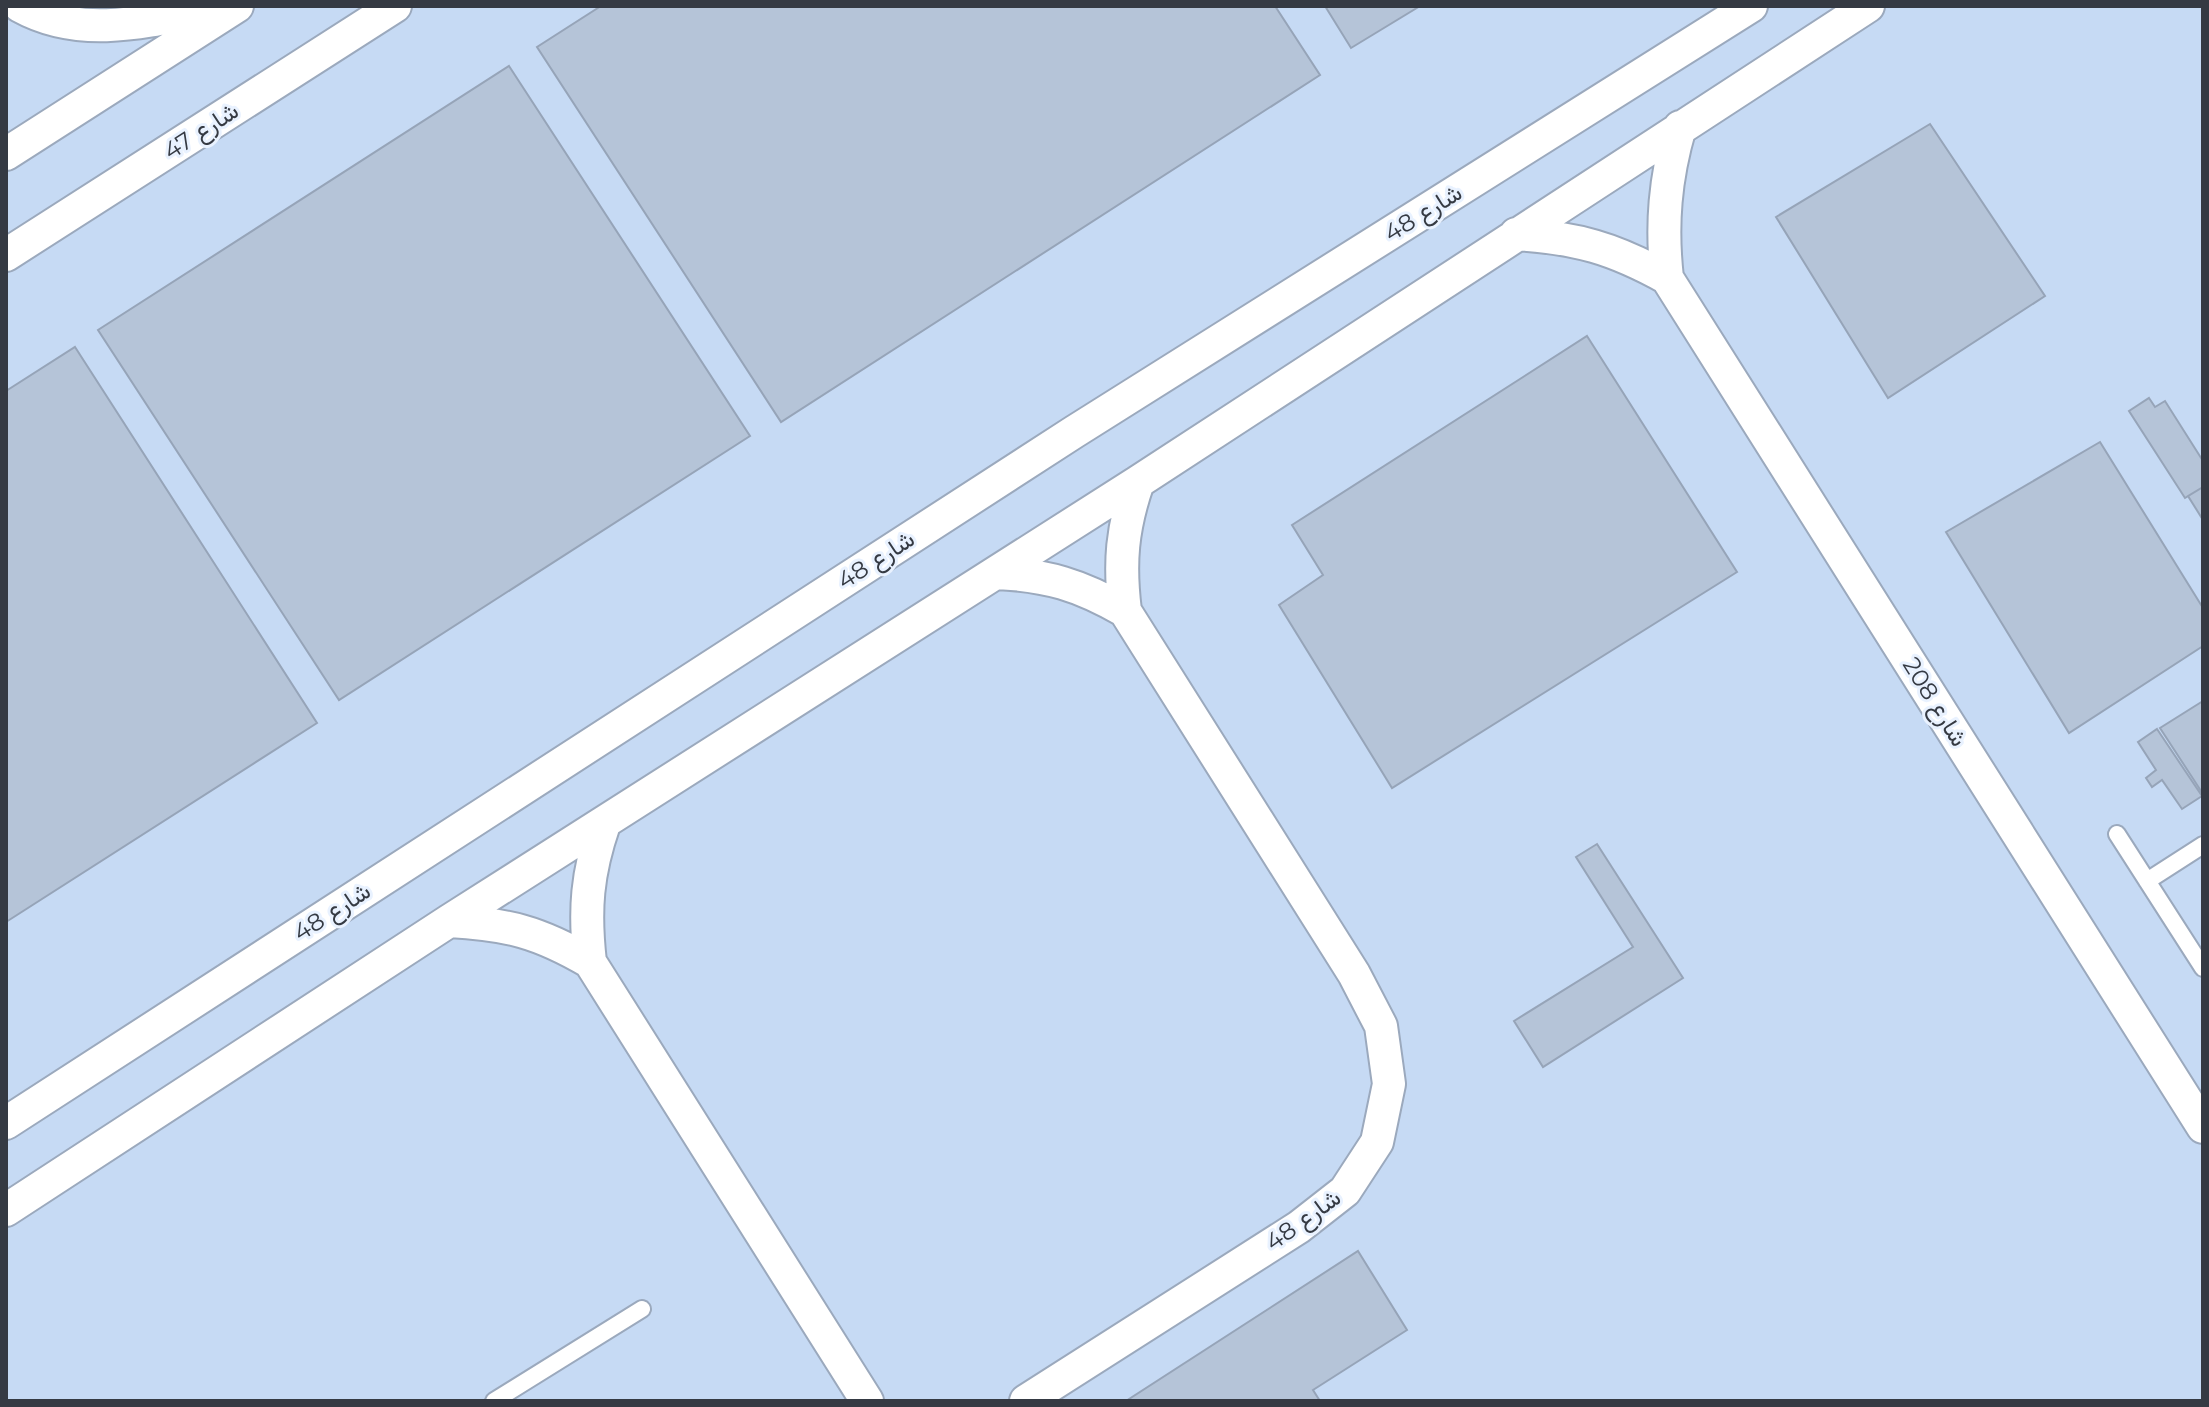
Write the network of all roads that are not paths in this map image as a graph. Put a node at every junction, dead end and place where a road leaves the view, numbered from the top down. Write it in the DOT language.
graph roads {
  1 [pos="20,6"];
  2 [pos="224,6"];
  3 [pos="237,6"];
  4 [pos="395,6"];
  5 [pos="1751,6"];
  6 [pos="1868,6"];
  7 [pos="1680,127"];
  8 [pos="6,154"];
  9 [pos="1516,234"];
  10 [pos="6,255"];
  11 [pos="1667,278"];
  12 [pos="1138,482"];
  13 [pos="996,573"];
  14 [pos="1125,611"];
  15 [pos="604,824"];
  16 [pos="2117,834"];
  17 [pos="2203,845"];
  18 [pos="2147,881"];
  19 [pos="449,921"];
  20 [pos="590,962"];
  21 [pos="2203,968"];
  22 [pos="6,1123"];
  23 [pos="2203,1127"];
  24 [pos="6,1210"];
  25 [pos="642,1309"];
  26 [pos="494,1401"];
  27 [pos="867,1401"];
  28 [pos="1026,1401"];
  1 -- 2 [label="street"];
  3 -- 8 [label="street"];
  4 -- 10 [label="street, شارع 47"];
  5 -- 22 [label="street, شارع 48"];
  6 -- 7 [label="street"];
  7 -- 9 [label="street"];
  7 -- 11 [label="street, شارع 208"];
  9 -- 11 [label="street, شارع 208"];
  9 -- 12 [label="street"];
  11 -- 23 [label="street, شارع 208"];
  12 -- 13 [label="street"];
  12 -- 14 [label="street, شارع 48"];
  13 -- 14 [label="street, شارع 48"];
  13 -- 15 [label="street"];
  14 -- 28 [label="street, شارع 48"];
  15 -- 19 [label="street"];
  15 -- 20 [label="street"];
  16 -- 18 [label="lane"];
  17 -- 18 [label="lane"];
  18 -- 21 [label="lane"];
  19 -- 20 [label="street"];
  19 -- 24 [label="street"];
  20 -- 27 [label="street"];
  25 -- 26 [label="lane"];
}
